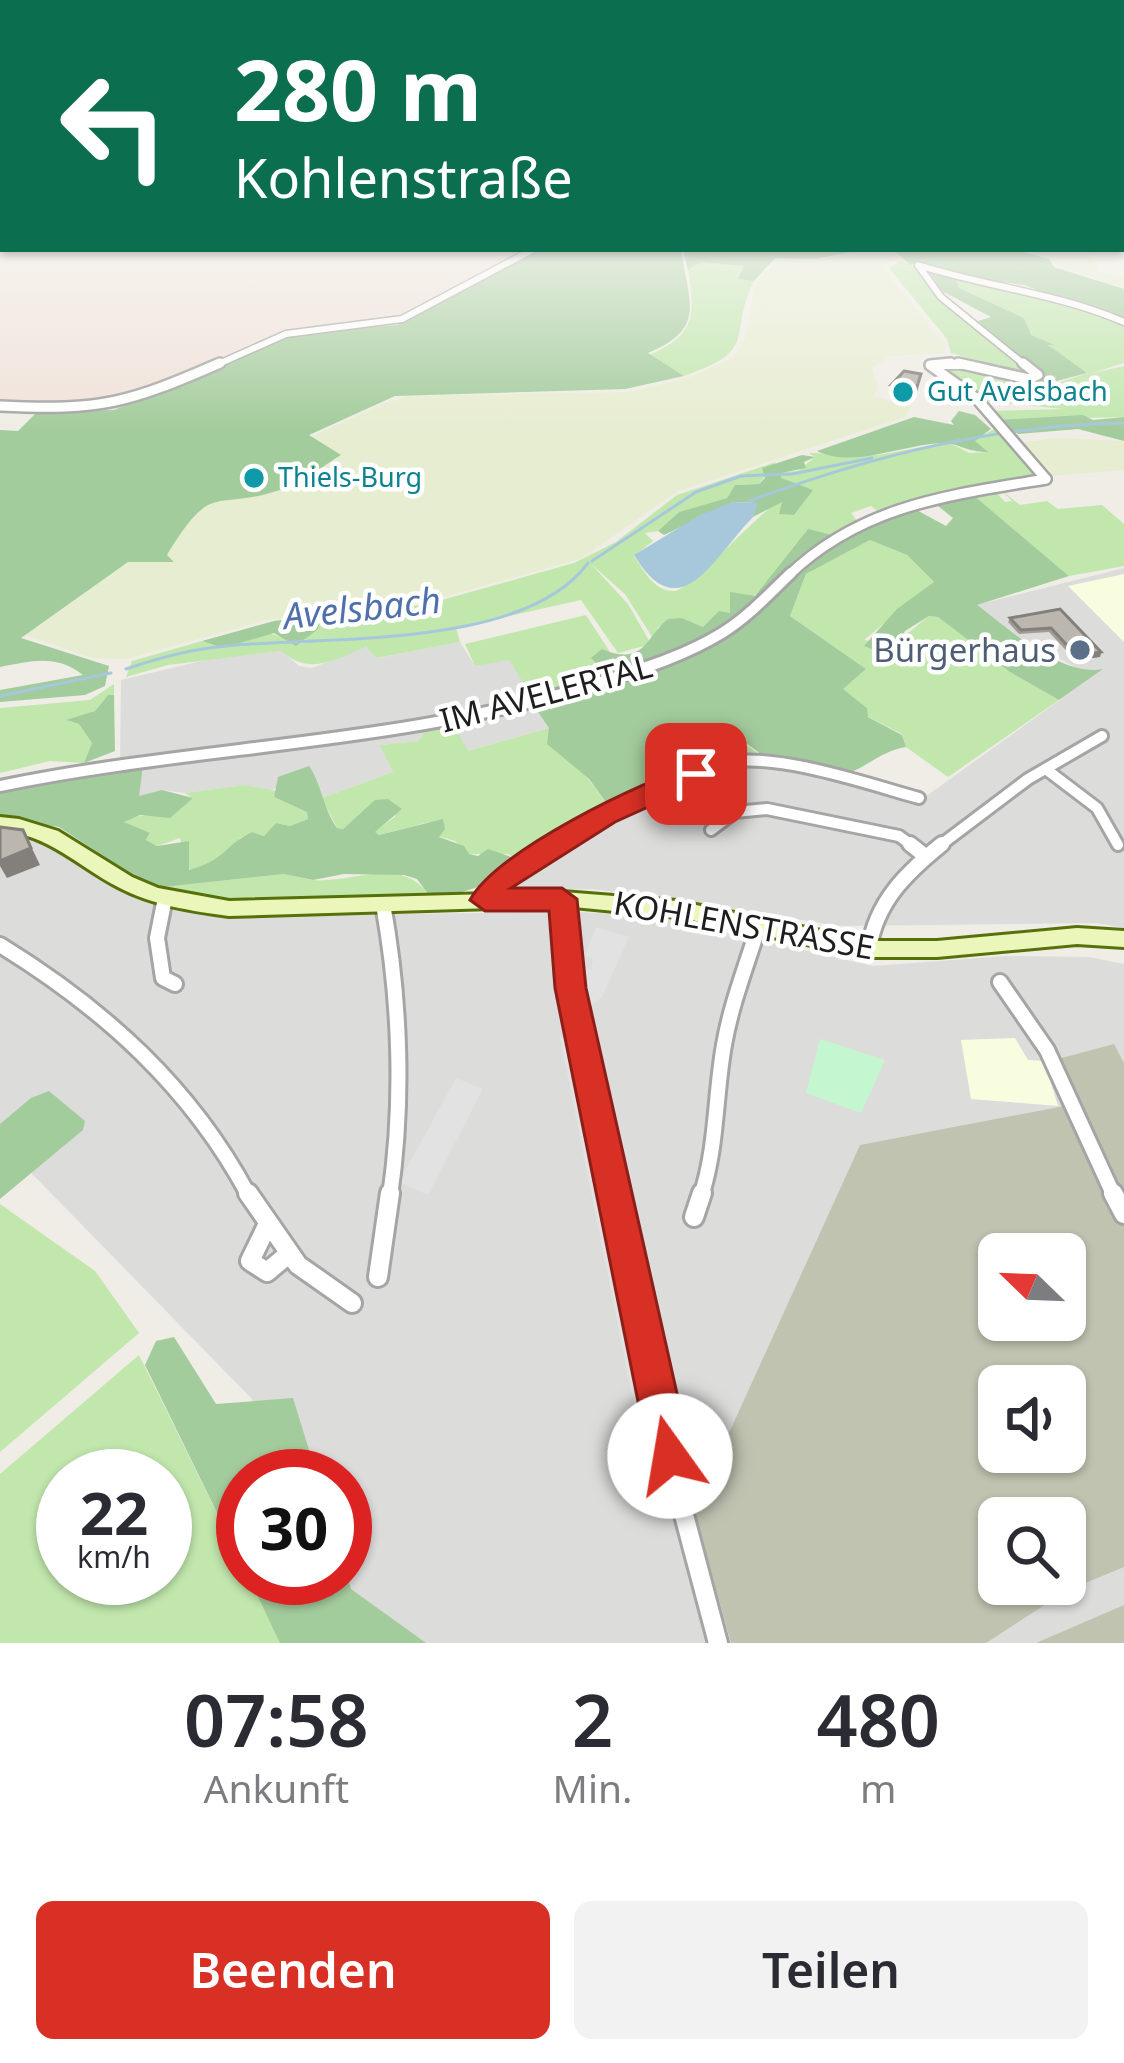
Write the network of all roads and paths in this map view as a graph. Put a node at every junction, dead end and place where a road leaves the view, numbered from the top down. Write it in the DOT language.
graph roads {
  1 [pos="482,277"];
  2 [pos="926,277"];
  3 [pos="954,277"];
  4 [pos="1124,322"];
  5 [pos="0,406"];
  6 [pos="1102,736"];
  7 [pos="1047,770"];
  8 [pos="0,786"];
  9 [pos="919,798"];
  10 [pos="0,824"];
  11 [pos="711,830"];
  12 [pos="1118,845"];
  13 [pos="923,855"];
  14 [pos="165,898"];
  15 [pos="562,899"];
  16 [pos="485,900"];
  17 [pos="383,904"];
  18 [pos="759,926"];
  19 [pos="1124,943"];
  20 [pos="0,945"];
  21 [pos="868,949"];
  22 [pos="1000,982"];
  23 [pos="175,984"];
  24 [pos="1124,1214"];
  25 [pos="694,1217"];
  26 [pos="266,1228"];
  27 [pos="285,1257"];
  28 [pos="378,1277"];
  29 [pos="352,1303"];
  30 [pos="718,1643"];
  1 -- 5 [label="street"];
  2 -- 8 [label="street, IM AVELERTAL"];
  3 -- 4 [label="street, IM AVELERTAL"];
  6 -- 7 [label="street"];
  7 -- 12 [label="street"];
  7 -- 13 [label="street"];
  9 -- 16 [label="street"];
  10 -- 14 [label="main road, KOHLENSTRASSE"];
  11 -- 13 [label="street"];
  13 -- 21 [label="street"];
  14 -- 17 [label="main road, KOHLENSTRASSE"];
  14 -- 23 [label="street"];
  15 -- 16 [label="main road, KOHLENSTRASSE"];
  15 -- 18 [label="main road, KOHLENSTRASSE"];
  15 -- 30 [label="street"];
  16 -- 17 [label="main road, KOHLENSTRASSE"];
  17 -- 28 [label="street"];
  18 -- 21 [label="main road, KOHLENSTRASSE"];
  18 -- 25 [label="street"];
  19 -- 21 [label="main road, KOHLENSTRASSE"];
  20 -- 26 [label="street"];
  22 -- 24 [label="street"];
  26 -- 27 [label="street"];
  26 -- 27 [label="street"];
  27 -- 29 [label="street"];
}
